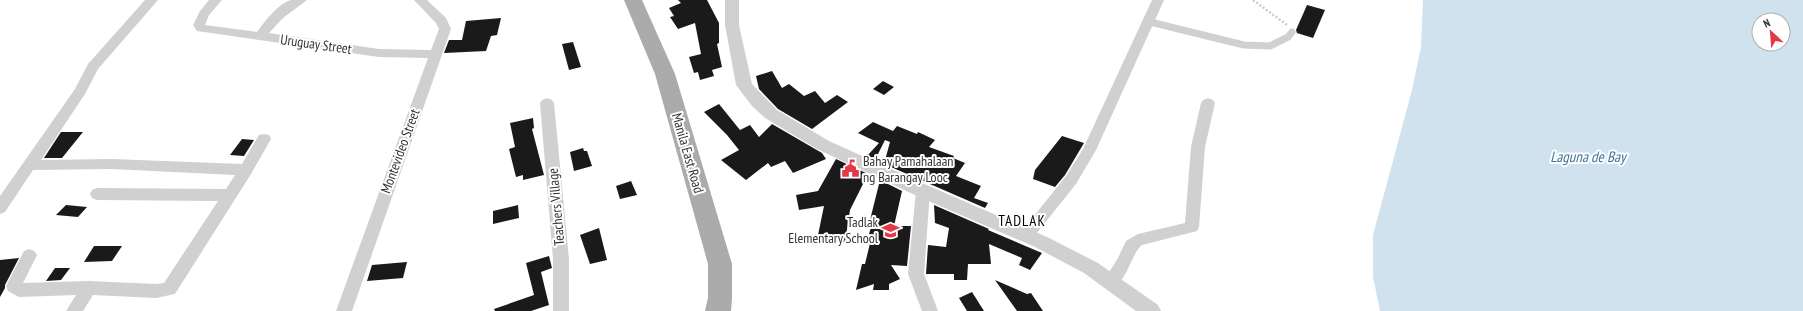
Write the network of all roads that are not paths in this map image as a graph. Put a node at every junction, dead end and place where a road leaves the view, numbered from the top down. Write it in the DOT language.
graph roads {
  1 [pos="152,0"];
  2 [pos="216,0"];
  3 [pos="301,0"];
  4 [pos="420,0"];
  5 [pos="633,0"];
  6 [pos="732,0"];
  7 [pos="1158,0"];
  8 [pos="1150,22"];
  9 [pos="1292,32"];
  10 [pos="260,36"];
  11 [pos="435,54"];
  12 [pos="547,103"];
  13 [pos="1208,103"];
  14 [pos="264,139"];
  15 [pos="29,165"];
  16 [pos="246,170"];
  17 [pos="922,191"];
  18 [pos="97,194"];
  19 [pos="229,195"];
  20 [pos="0,208"];
  21 [pos="1027,235"];
  22 [pos="29,256"];
  23 [pos="1111,282"];
  24 [pos="89,288"];
  25 [pos="74,311"];
  26 [pos="344,311"];
  27 [pos="561,311"];
  28 [pos="718,311"];
  29 [pos="930,311"];
  30 [pos="1151,311"];
  1 -- 15 [label="street"];
  2 -- 10 [label="street, Uruguay Street"];
  3 -- 10 [label="street"];
  4 -- 11 [label="street, Montevideo Street"];
  5 -- 28 [label="main road, Manila East Road"];
  6 -- 17 [label="street"];
  7 -- 8 [label="street"];
  8 -- 9 [label="lane"];
  8 -- 21 [label="street"];
  10 -- 11 [label="street, Uruguay Street"];
  11 -- 26 [label="street, Montevideo Street"];
  12 -- 27 [label="street, Teachers Village"];
  13 -- 23 [label="street"];
  14 -- 16 [label="street"];
  15 -- 16 [label="street"];
  15 -- 20 [label="street"];
  16 -- 19 [label="street"];
  17 -- 21 [label="street"];
  17 -- 29 [label="street"];
  18 -- 19 [label="street"];
  19 -- 24 [label="street"];
  21 -- 23 [label="street"];
  22 -- 24 [label="street"];
  23 -- 30 [label="street"];
  24 -- 25 [label="street"];
}
